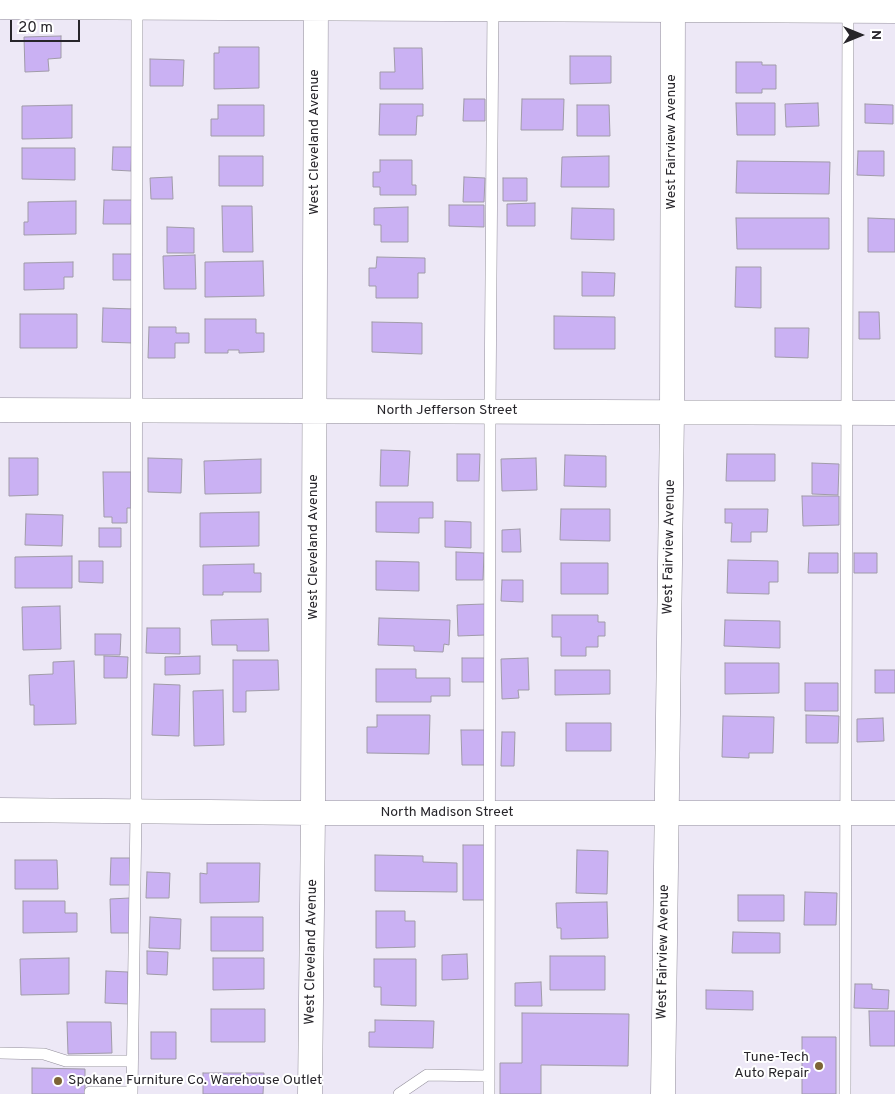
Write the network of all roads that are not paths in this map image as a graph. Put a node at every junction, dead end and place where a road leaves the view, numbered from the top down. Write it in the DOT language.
graph roads {
  1 [pos="137,4"];
  2 [pos="316,4"];
  3 [pos="493,5"];
  4 [pos="673,5"];
  5 [pos="848,5"];
  6 [pos="0,7"];
  7 [pos="895,11"];
  8 [pos="0,410"];
  9 [pos="136,410"];
  10 [pos="314,411"];
  11 [pos="490,411"];
  12 [pos="672,412"];
  13 [pos="846,412"];
  14 [pos="895,413"];
  15 [pos="0,810"];
  16 [pos="136,811"];
  17 [pos="313,813"];
  18 [pos="490,813"];
  19 [pos="666,813"];
  20 [pos="844,813"];
  21 [pos="895,813"];
  22 [pos="0,1053"];
  23 [pos="132,1061"];
  24 [pos="489,1076"];
  25 [pos="90,1092"];
  26 [pos="132,1093"];
  27 [pos="310,1094"];
  28 [pos="398,1094"];
  29 [pos="489,1094"];
  30 [pos="663,1094"];
  31 [pos="844,1094"];
  1 -- 2 [label="street"];
  1 -- 6 [label="street"];
  1 -- 9 [label="lane"];
  2 -- 3 [label="street"];
  2 -- 10 [label="street, West Cleveland Avenue"];
  3 -- 4 [label="street"];
  3 -- 11 [label="lane"];
  4 -- 5 [label="street"];
  4 -- 12 [label="street, West Fairview Avenue"];
  5 -- 7 [label="street"];
  5 -- 13 [label="lane"];
  8 -- 9 [label="street, North Jefferson Street"];
  9 -- 10 [label="street, North Jefferson Street"];
  9 -- 16 [label="lane"];
  10 -- 11 [label="street, North Jefferson Street"];
  10 -- 17 [label="street, West Cleveland Avenue"];
  11 -- 12 [label="street, North Jefferson Street"];
  11 -- 18 [label="lane"];
  12 -- 13 [label="street, North Jefferson Street"];
  12 -- 19 [label="street, West Fairview Avenue"];
  13 -- 14 [label="street, North Jefferson Street"];
  13 -- 20 [label="lane"];
  15 -- 16 [label="street, North Madison Street"];
  16 -- 17 [label="street, North Madison Street"];
  16 -- 23 [label="lane"];
  17 -- 18 [label="street, North Madison Street"];
  17 -- 27 [label="street, West Cleveland Avenue"];
  18 -- 19 [label="street, North Madison Street"];
  18 -- 24 [label="lane"];
  19 -- 20 [label="street, North Madison Street"];
  19 -- 30 [label="street, West Fairview Avenue"];
  20 -- 21 [label="street, North Madison Street"];
  20 -- 31 [label="lane"];
  22 -- 23 [label="lane"];
  23 -- 26 [label="lane"];
  24 -- 28 [label="lane"];
  24 -- 29 [label="lane"];
  25 -- 26 [label="lane"];
}
